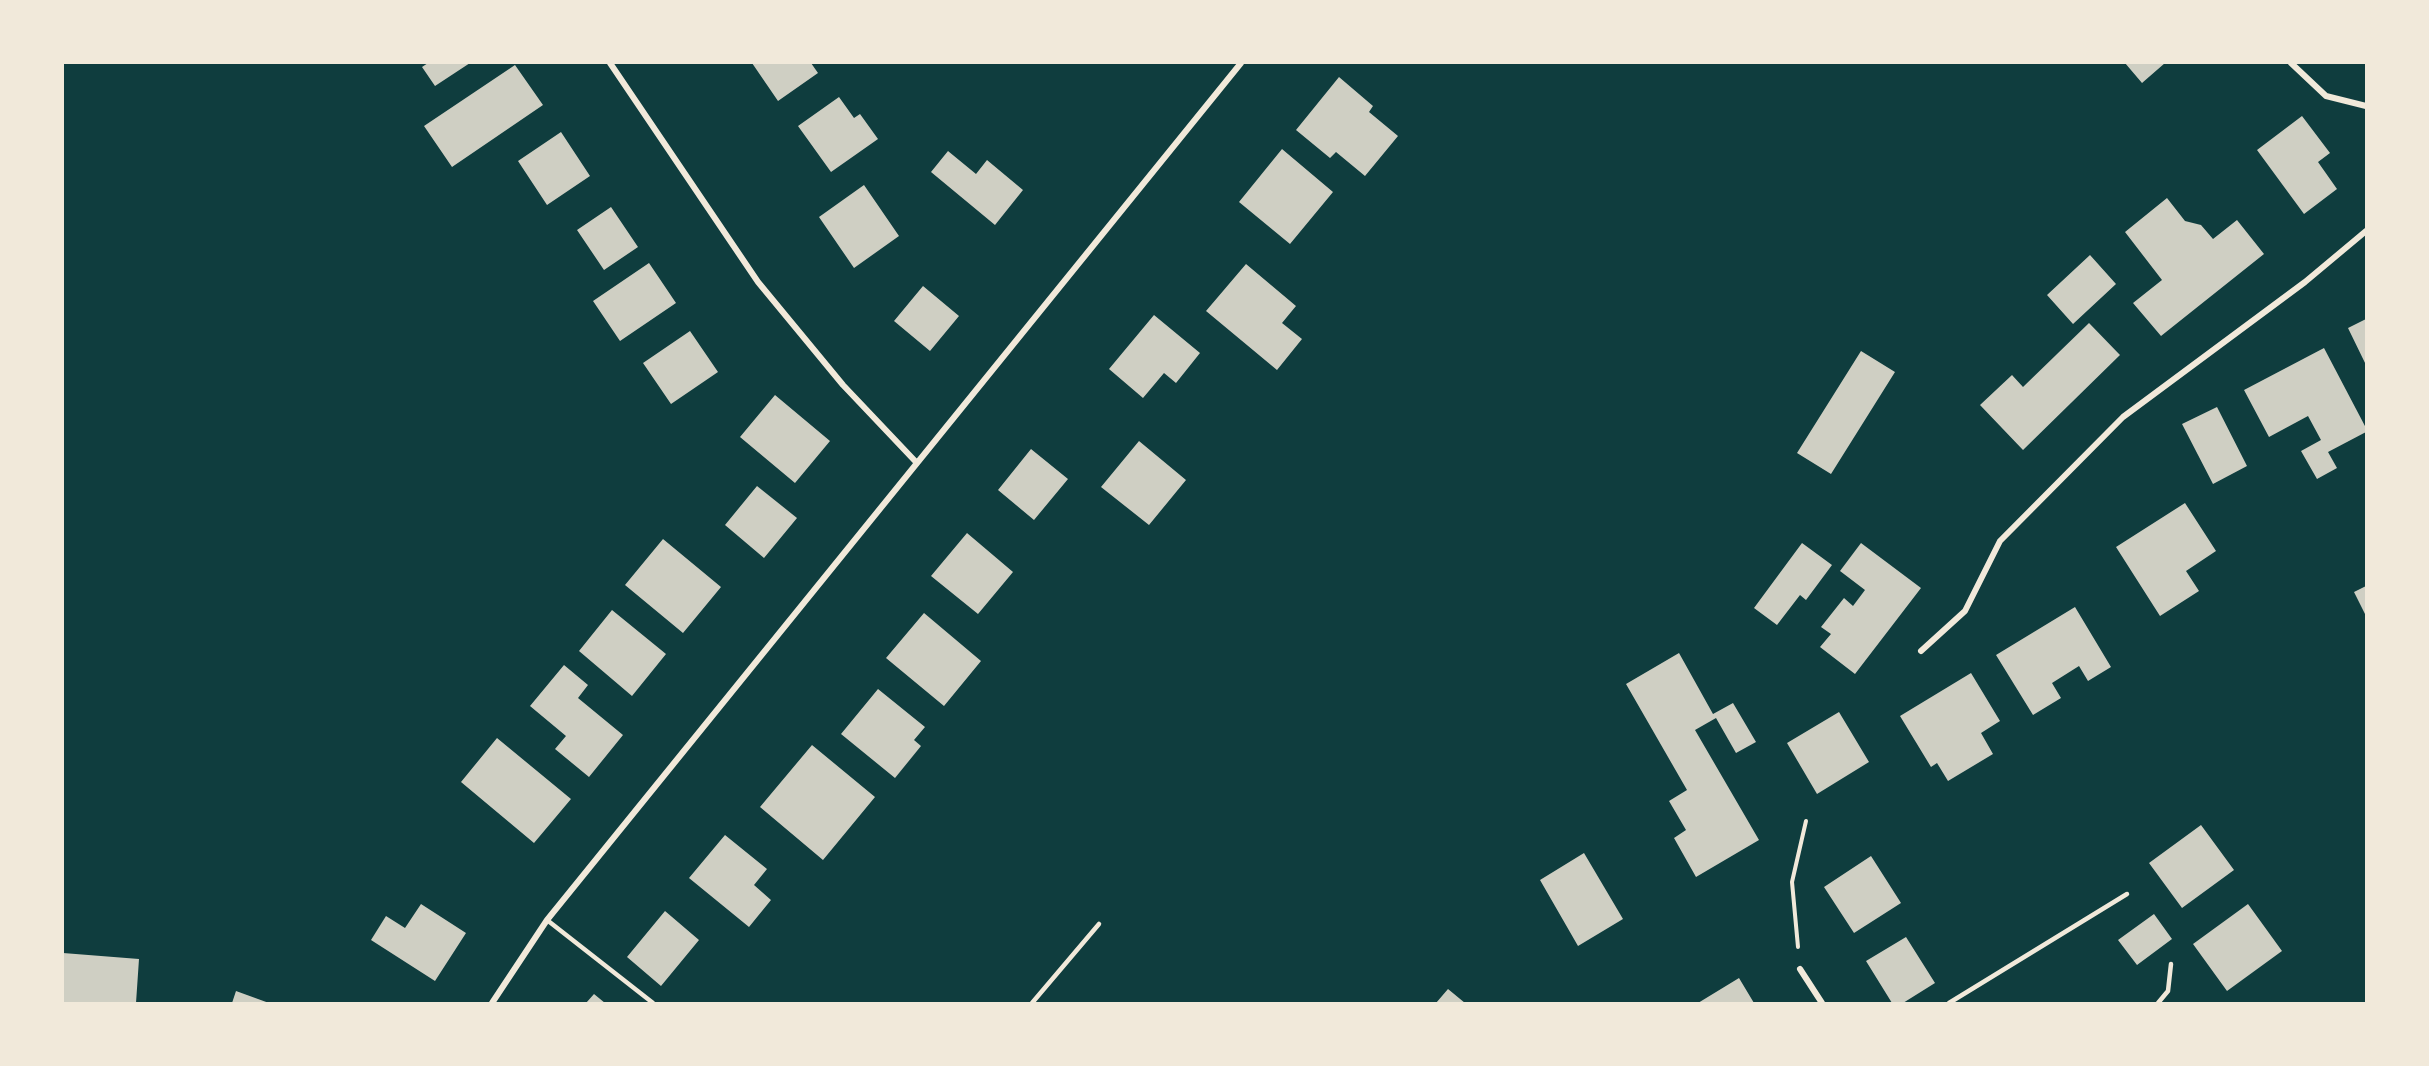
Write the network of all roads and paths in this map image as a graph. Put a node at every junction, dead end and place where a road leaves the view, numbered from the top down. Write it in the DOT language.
graph roads {
  1 [pos="610,63"];
  2 [pos="1241,63"];
  3 [pos="2291,63"];
  4 [pos="2366,106"];
  5 [pos="2366,231"];
  6 [pos="916,462"];
  7 [pos="1921,651"];
  8 [pos="1806,821"];
  9 [pos="2127,894"];
  10 [pos="547,920"];
  11 [pos="1099,924"];
  12 [pos="2171,964"];
  13 [pos="1800,969"];
  14 [pos="492,1003"];
  15 [pos="653,1003"];
  16 [pos="1032,1003"];
  17 [pos="1822,1003"];
  18 [pos="1949,1003"];
  19 [pos="2158,1003"];
  1 -- 6 [label="street"];
  2 -- 6 [label="street"];
  3 -- 4 [label="street"];
  5 -- 7 [label="street"];
  6 -- 10 [label="street"];
  8 -- 13 [label="path"];
  9 -- 18 [label="lane"];
  10 -- 14 [label="street"];
  10 -- 15 [label="lane"];
  11 -- 16 [label="lane"];
  12 -- 19 [label="lane"];
  13 -- 17 [label="street"];
}
